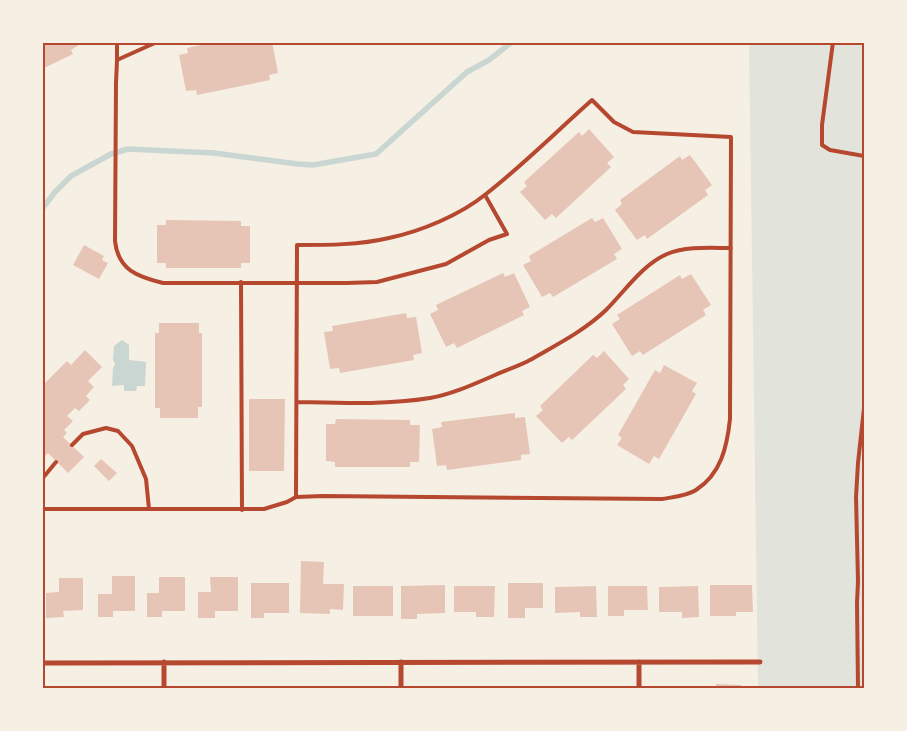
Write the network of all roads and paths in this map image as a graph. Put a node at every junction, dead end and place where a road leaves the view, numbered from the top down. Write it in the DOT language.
graph roads {
  1 [pos="117,42"];
  2 [pos="157,42"];
  3 [pos="833,42"];
  4 [pos="117,60"];
  5 [pos="864,156"];
  6 [pos="485,195"];
  7 [pos="731,248"];
  8 [pos="241,282"];
  9 [pos="296,283"];
  10 [pos="297,402"];
  11 [pos="864,408"];
  12 [pos="72,445"];
  13 [pos="56,462"];
  14 [pos="42,479"];
  15 [pos="296,497"];
  16 [pos="42,509"];
  17 [pos="149,509"];
  18 [pos="242,510"];
  19 [pos="164,662"];
  20 [pos="401,662"];
  21 [pos="639,662"];
  22 [pos="760,662"];
  23 [pos="42,663"];
  24 [pos="164,688"];
  25 [pos="401,688"];
  26 [pos="639,688"];
  27 [pos="858,688"];
  1 -- 4 [label="lane"];
  2 -- 4 [label="lane"];
  3 -- 5 [label="lane"];
  4 -- 8 [label="lane"];
  6 -- 7 [label="lane"];
  6 -- 9 [label="lane"];
  6 -- 9 [label="lane"];
  7 -- 10 [label="lane"];
  7 -- 15 [label="lane"];
  8 -- 9 [label="lane"];
  8 -- 18 [label="lane"];
  9 -- 10 [label="lane"];
  10 -- 15 [label="lane"];
  11 -- 27 [label="lane"];
  12 -- 17 [label="lane"];
  13 -- 14 [label="lane"];
  15 -- 18 [label="lane"];
  16 -- 17 [label="lane"];
  17 -- 18 [label="lane"];
  19 -- 20 [label="street"];
  19 -- 23 [label="street"];
  19 -- 24 [label="street"];
  20 -- 21 [label="street"];
  20 -- 25 [label="street"];
  21 -- 22 [label="street"];
  21 -- 26 [label="street"];
}
